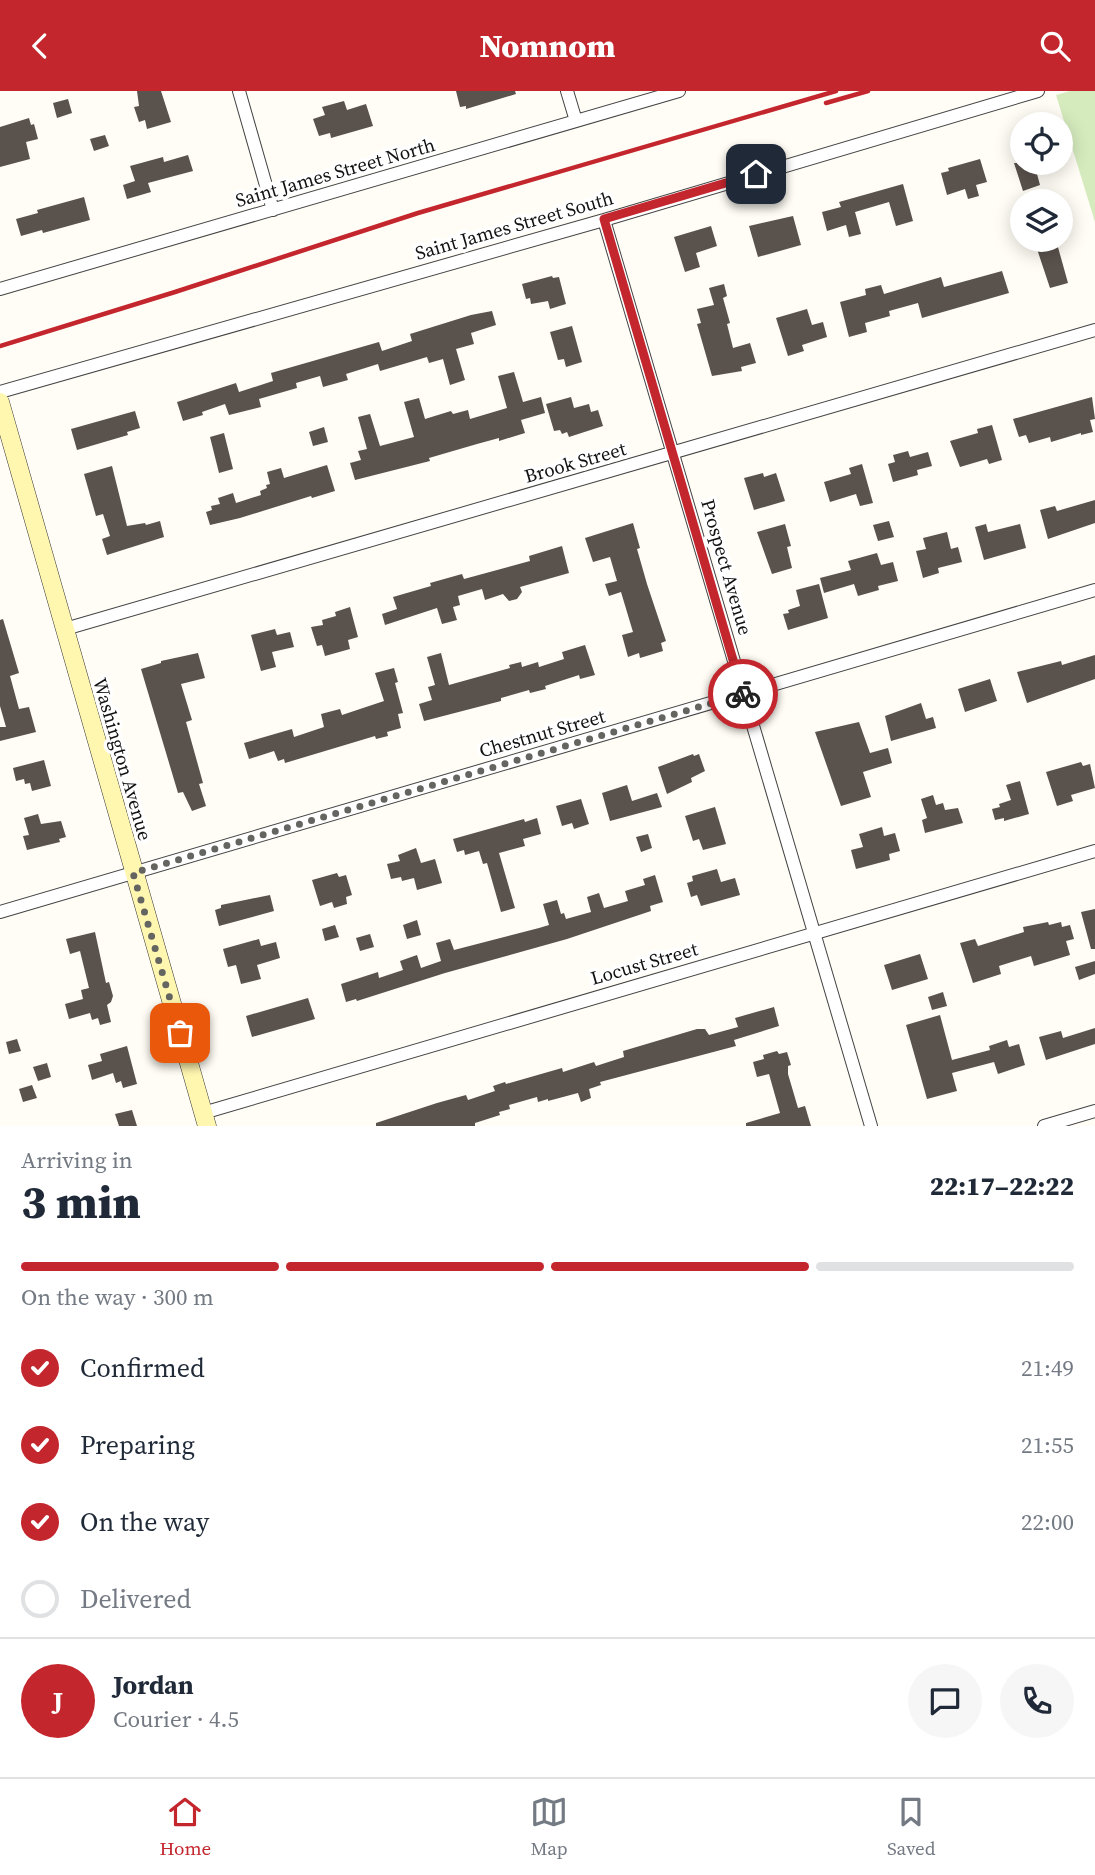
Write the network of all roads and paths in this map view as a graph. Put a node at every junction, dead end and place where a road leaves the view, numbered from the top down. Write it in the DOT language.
graph roads {
  1 [pos="239,91"];
  2 [pos="567,91"];
  3 [pos="679,91"];
  4 [pos="1038,91"];
  5 [pos="576,121"];
  6 [pos="273,210"];
  7 [pos="604,219"];
  8 [pos="0,289"];
  9 [pos="1095,330"];
  10 [pos="0,392"];
  11 [pos="0,402"];
  12 [pos="674,454"];
  13 [pos="1095,590"];
  14 [pos="65,629"];
  15 [pos="744,694"];
  16 [pos="1095,851"];
  17 [pos="133,873"];
  18 [pos="0,912"];
  19 [pos="815,933"];
  20 [pos="1095,1111"];
  21 [pos="205,1119"];
  22 [pos="871,1126"];
  23 [pos="1044,1126"];
  1 -- 6 [label="street"];
  2 -- 5 [label="street"];
  3 -- 5 [label="street, Saint James Street North"];
  4 -- 7 [label="street, Saint James Street South"];
  5 -- 6 [label="street, Saint James Street North"];
  6 -- 8 [label="street, Saint James Street North"];
  7 -- 10 [label="street, Saint James Street South"];
  7 -- 12 [label="street, Prospect Avenue"];
  9 -- 12 [label="street, Brook Street"];
  11 -- 14 [label="main road, Washington Avenue"];
  12 -- 14 [label="street, Brook Street"];
  12 -- 15 [label="street, Prospect Avenue"];
  13 -- 15 [label="street, Chestnut Street"];
  14 -- 17 [label="main road, Washington Avenue"];
  15 -- 17 [label="street, Chestnut Street"];
  15 -- 19 [label="street, Prospect Avenue"];
  16 -- 19 [label="street, Locust Street"];
  17 -- 18 [label="street, Chestnut Street"];
  17 -- 21 [label="main road, Washington Avenue"];
  19 -- 21 [label="street, Locust Street"];
  19 -- 22 [label="street, Prospect Avenue"];
  20 -- 23 [label="street"];
}
